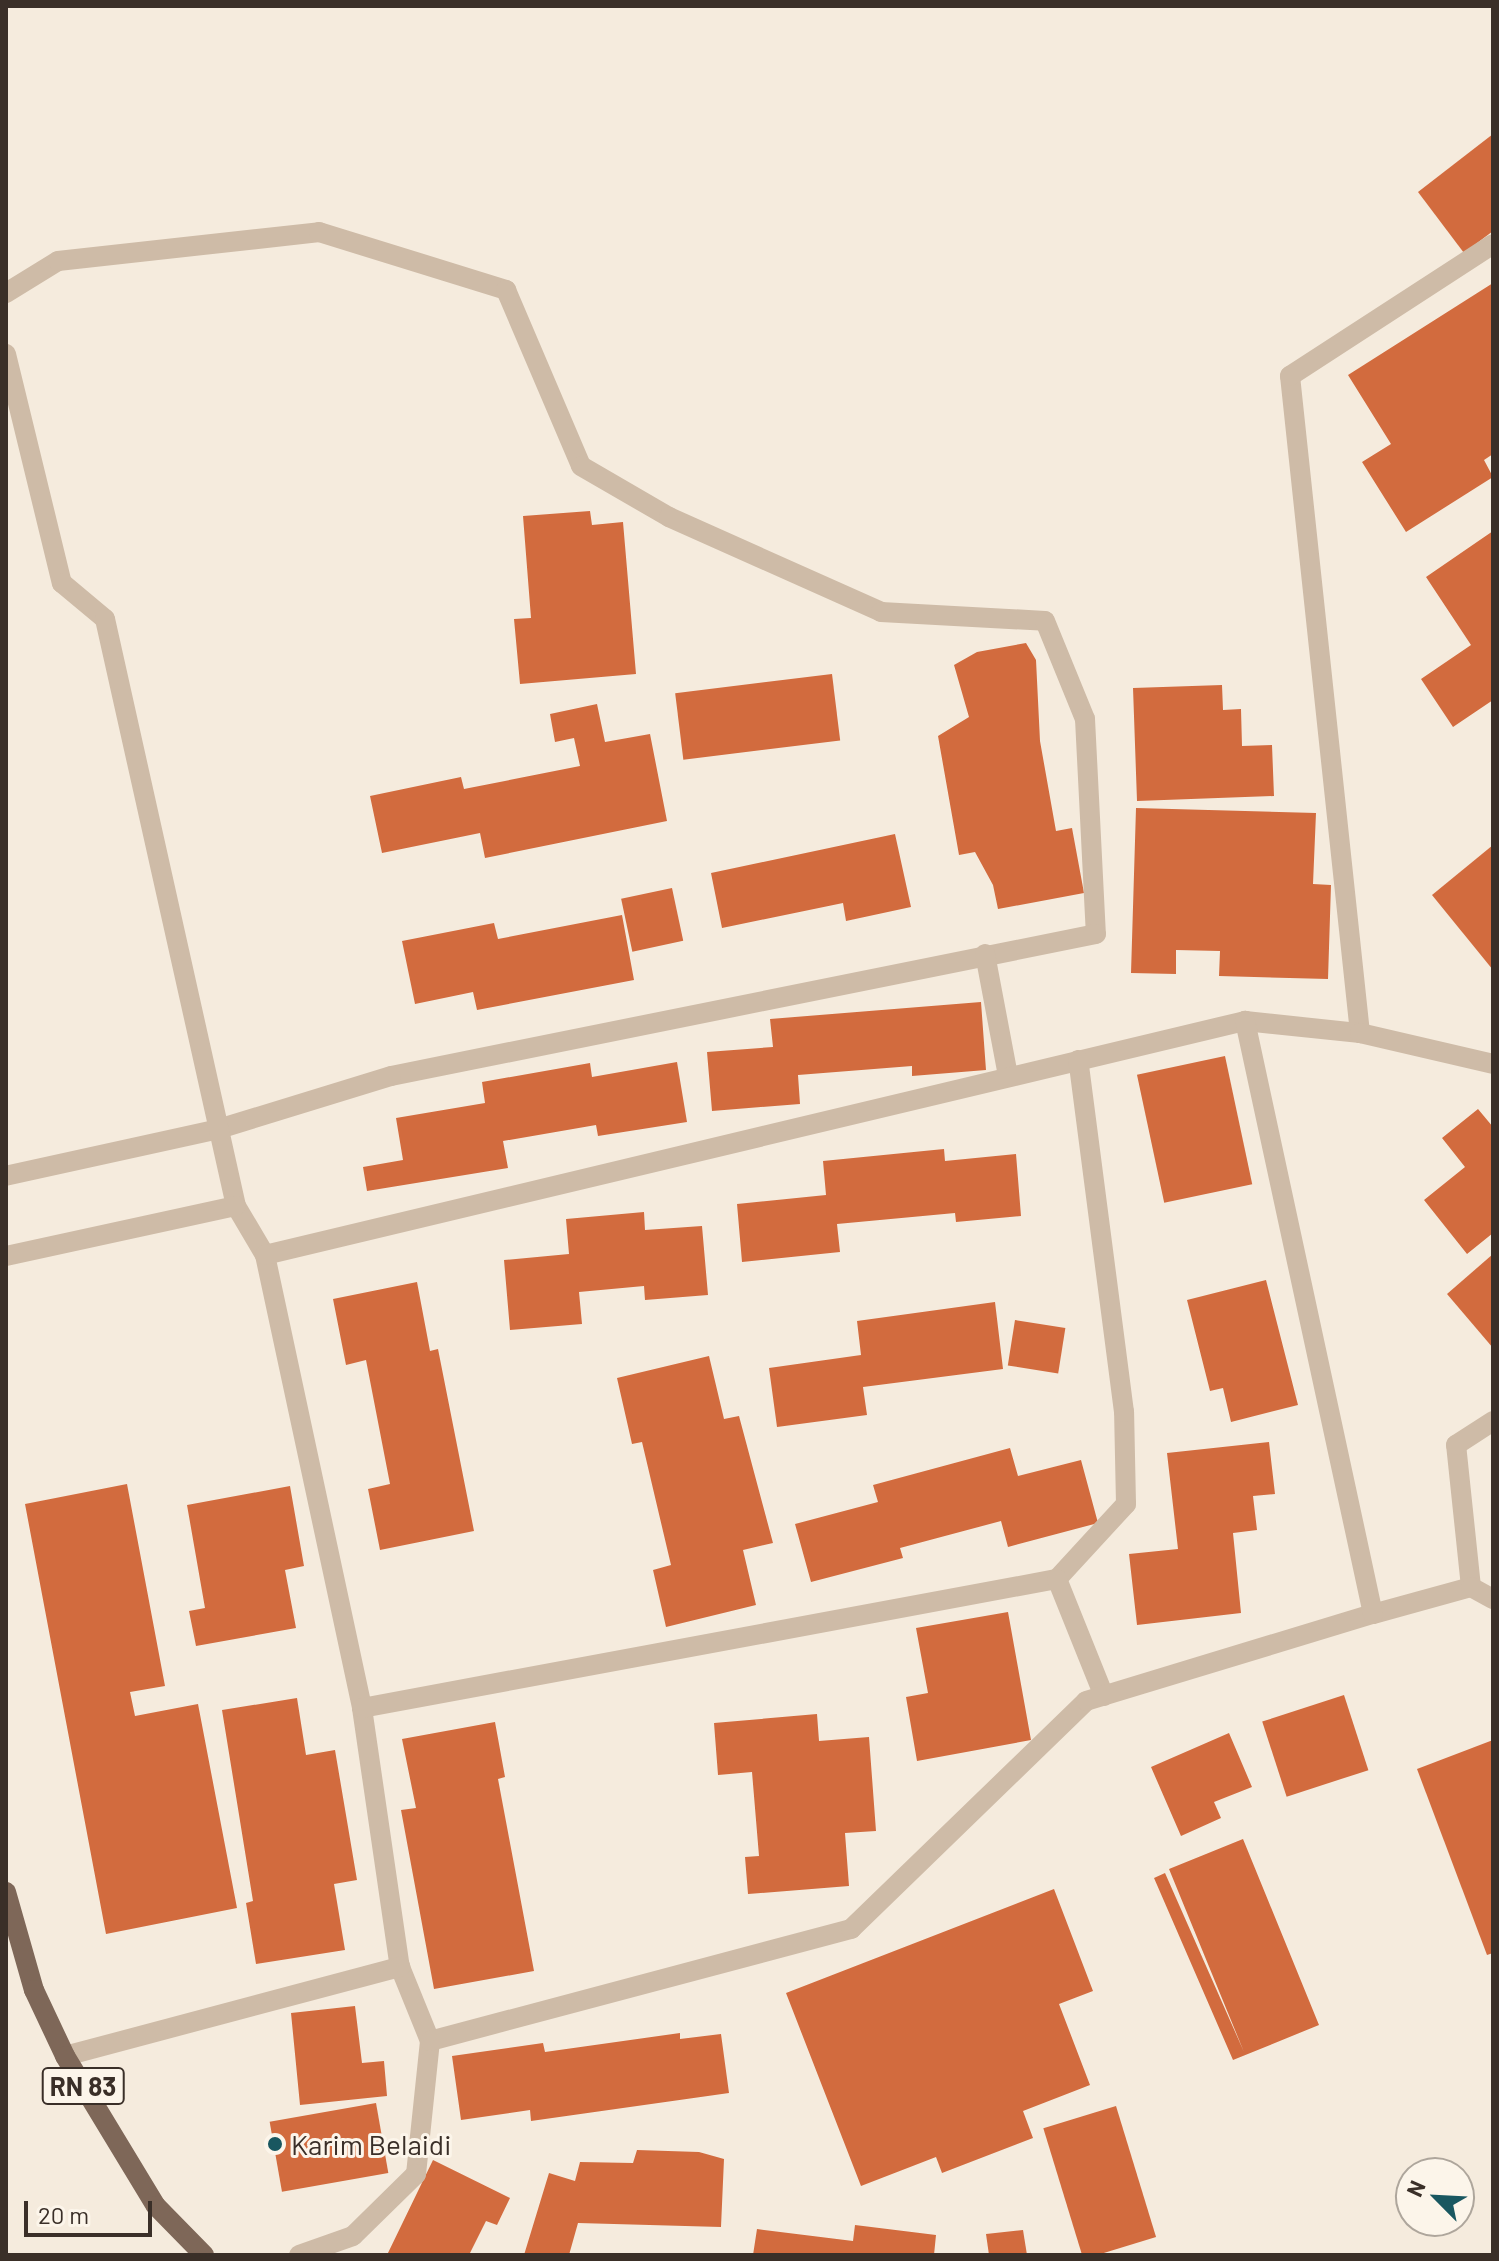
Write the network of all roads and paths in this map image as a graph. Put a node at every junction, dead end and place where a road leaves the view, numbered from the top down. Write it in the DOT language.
graph roads {
  1 [pos="1493,244"];
  2 [pos="6,293"];
  3 [pos="6,354"];
  4 [pos="985,954"];
  5 [pos="1245,1021"];
  6 [pos="1360,1033"];
  7 [pos="1078,1060"];
  8 [pos="1493,1064"];
  9 [pos="1008,1076"];
  10 [pos="219,1129"];
  11 [pos="6,1176"];
  12 [pos="236,1206"];
  13 [pos="265,1255"];
  14 [pos="6,1256"];
  15 [pos="1493,1421"];
  16 [pos="1057,1579"];
  17 [pos="1471,1587"];
  18 [pos="1493,1599"];
  19 [pos="1373,1614"];
  20 [pos="1104,1696"];
  21 [pos="362,1708"];
  22 [pos="6,1892"];
  23 [pos="400,1967"];
  24 [pos="430,2041"];
  25 [pos="65,2056"];
  26 [pos="204,2255"];
  27 [pos="299,2255"];
  1 -- 6 [label="street"];
  2 -- 4 [label="street"];
  3 -- 10 [label="street"];
  4 -- 9 [label="street"];
  4 -- 10 [label="street"];
  5 -- 6 [label="street"];
  5 -- 7 [label="street"];
  5 -- 19 [label="street"];
  6 -- 8 [label="street"];
  7 -- 9 [label="street"];
  7 -- 16 [label="street"];
  9 -- 13 [label="street"];
  10 -- 11 [label="street"];
  10 -- 12 [label="street"];
  12 -- 13 [label="street"];
  12 -- 14 [label="street"];
  13 -- 21 [label="street"];
  15 -- 17 [label="street"];
  16 -- 20 [label="street"];
  16 -- 21 [label="street"];
  17 -- 18 [label="street"];
  17 -- 19 [label="street"];
  19 -- 20 [label="street"];
  20 -- 24 [label="street"];
  21 -- 23 [label="street"];
  22 -- 25 [label="main road, RN 83"];
  23 -- 24 [label="street"];
  23 -- 25 [label="street"];
  24 -- 27 [label="street"];
  25 -- 26 [label="main road, RN 83"];
}
